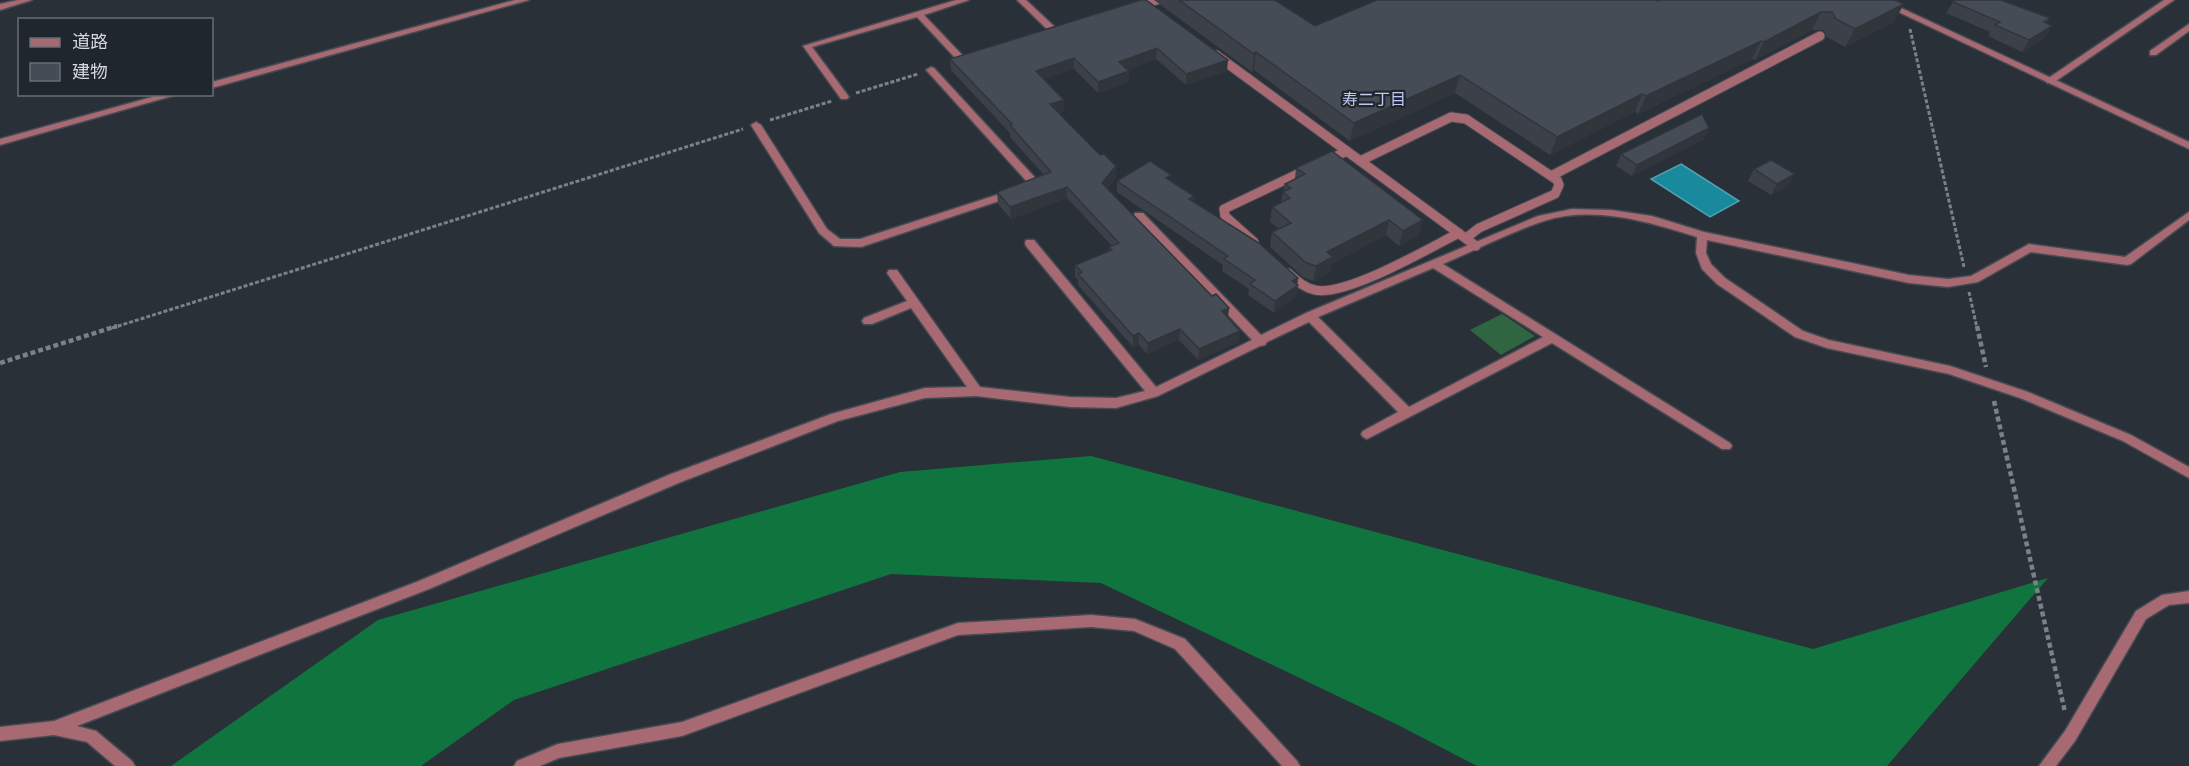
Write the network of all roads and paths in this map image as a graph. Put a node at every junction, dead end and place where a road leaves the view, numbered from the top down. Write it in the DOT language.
graph roads {
  1 [pos="28,0"];
  2 [pos="525,0"];
  3 [pos="965,0"];
  4 [pos="1021,0"];
  5 [pos="1157,0"];
  6 [pos="1877,0"];
  7 [pos="2170,0"];
  8 [pos="1144,2"];
  9 [pos="0,7"];
  10 [pos="1155,10"];
  11 [pos="918,14"];
  12 [pos="1908,24"];
  13 [pos="2189,27"];
  14 [pos="1055,32"];
  15 [pos="1820,36"];
  16 [pos="1203,46"];
  17 [pos="2153,53"];
  18 [pos="962,60"];
  19 [pos="931,70"];
  20 [pos="2050,81"];
  21 [pos="213,85"];
  22 [pos="168,96"];
  23 [pos="844,97"];
  24 [pos="756,124"];
  25 [pos="0,142"];
  26 [pos="2189,146"];
  27 [pos="1347,151"];
  28 [pos="1360,161"];
  29 [pos="1551,176"];
  30 [pos="2189,214"];
  31 [pos="1139,215"];
  32 [pos="1702,235"];
  33 [pos="1467,239"];
  34 [pos="1030,243"];
  35 [pos="1266,253"];
  36 [pos="1435,264"];
  37 [pos="1283,268"];
  38 [pos="1964,269"];
  39 [pos="893,273"];
  40 [pos="1967,281"];
  41 [pos="914,302"];
  42 [pos="1310,316"];
  43 [pos="867,321"];
  44 [pos="1552,338"];
  45 [pos="1261,342"];
  46 [pos="0,363"];
  47 [pos="1988,374"];
  48 [pos="976,391"];
  49 [pos="1154,393"];
  50 [pos="1993,398"];
  51 [pos="1407,413"];
  52 [pos="1367,434"];
  53 [pos="1726,447"];
  54 [pos="2189,473"];
  55 [pos="2189,597"];
  56 [pos="54,728"];
  57 [pos="0,734"];
  58 [pos="2070,736"];
  59 [pos="127,766"];
  60 [pos="522,766"];
  61 [pos="1292,766"];
  62 [pos="2048,766"];
  1 -- 9 [label="street"];
  2 -- 21 [label="street"];
  3 -- 11 [label="street"];
  4 -- 14 [label="street"];
  5 -- 8 [label="lane"];
  6 -- 20 [label="street"];
  7 -- 20 [label="street"];
  8 -- 10 [label="lane"];
  11 -- 18 [label="street"];
  11 -- 23 [label="street"];
  12 -- 38 [label="path"];
  13 -- 17 [label="street"];
  15 -- 29 [label="lane"];
  16 -- 27 [label="lane"];
  19 -- 23 [label="path"];
  19 -- 24 [label="street"];
  20 -- 26 [label="street"];
  22 -- 25 [label="street"];
  23 -- 24 [label="path"];
  24 -- 46 [label="path"];
  27 -- 28 [label="lane"];
  27 -- 35 [label="lane"];
  28 -- 29 [label="lane"];
  28 -- 33 [label="lane"];
  29 -- 33 [label="lane"];
  30 -- 32 [label="street"];
  31 -- 45 [label="street"];
  32 -- 33 [label="street"];
  32 -- 54 [label="street"];
  33 -- 36 [label="street"];
  33 -- 37 [label="lane"];
  34 -- 49 [label="street"];
  36 -- 42 [label="street"];
  36 -- 44 [label="street"];
  39 -- 41 [label="street"];
  40 -- 47 [label="path"];
  41 -- 43 [label="street"];
  41 -- 48 [label="street"];
  42 -- 45 [label="street"];
  42 -- 51 [label="street"];
  44 -- 51 [label="street"];
  44 -- 53 [label="street"];
  45 -- 49 [label="street"];
  48 -- 49 [label="street"];
  48 -- 56 [label="street"];
  50 -- 58 [label="path"];
  51 -- 52 [label="street"];
  55 -- 58 [label="street"];
  56 -- 57 [label="street"];
  56 -- 59 [label="street"];
  58 -- 62 [label="street"];
  60 -- 61 [label="street"];
}
